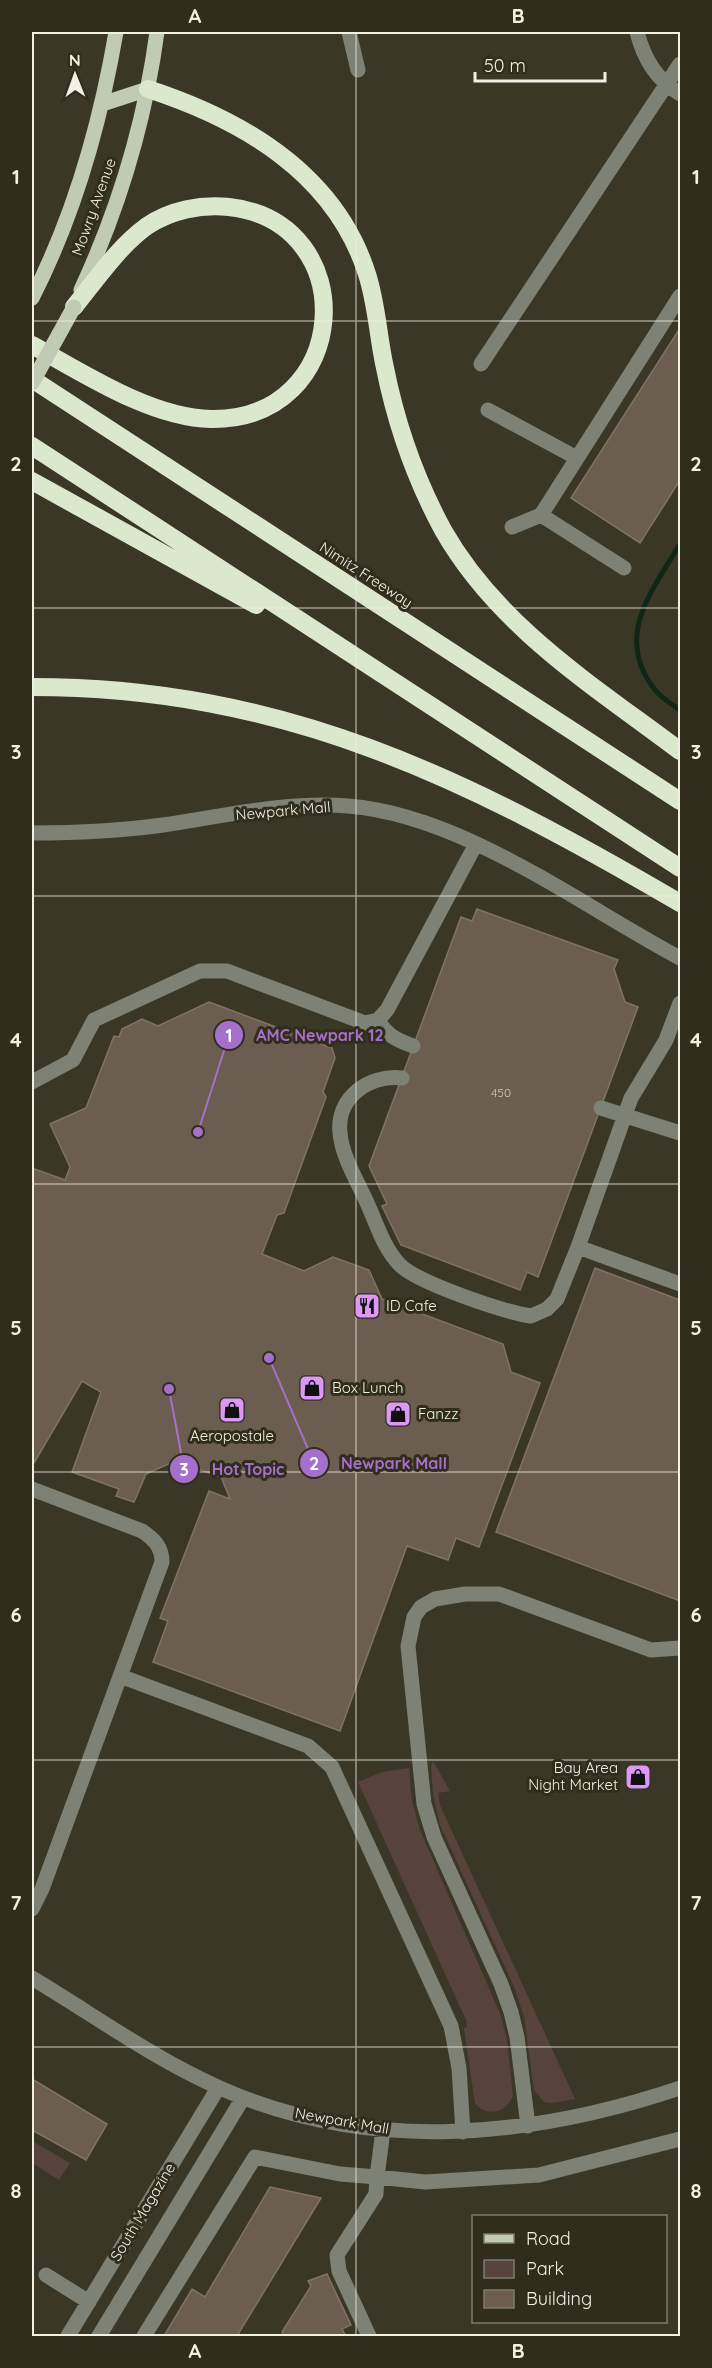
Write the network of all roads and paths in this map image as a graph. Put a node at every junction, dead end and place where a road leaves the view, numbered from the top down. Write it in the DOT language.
graph roads {
  1 [pos="116,32"];
  2 [pos="157,32"];
  3 [pos="349,32"];
  4 [pos="637,32"];
  5 [pos="681,64"];
  6 [pos="358,70"];
  7 [pos="666,85"];
  8 [pos="147,89"];
  9 [pos="681,94"];
  10 [pos="102,104"];
  11 [pos="35,292"];
  12 [pos="681,296"];
  13 [pos="74,307"];
  14 [pos="32,345"];
  15 [pos="481,364"];
  16 [pos="32,379"];
  17 [pos="32,383"];
  18 [pos="488,410"];
  19 [pos="32,446"];
  20 [pos="577,459"];
  21 [pos="32,481"];
  22 [pos="541,515"];
  23 [pos="512,527"];
  24 [pos="624,568"];
  25 [pos="378,672"];
  26 [pos="32,687"];
  27 [pos="681,751"];
  28 [pos="681,801"];
  29 [pos="32,833"];
  30 [pos="476,844"];
  31 [pos="681,868"];
  32 [pos="681,903"];
  33 [pos="681,958"];
  34 [pos="681,1003"];
  35 [pos="378,1020"];
  36 [pos="413,1046"];
  37 [pos="402,1078"];
  38 [pos="32,1082"];
  39 [pos="601,1108"];
  40 [pos="624,1115"];
  41 [pos="681,1133"];
  42 [pos="578,1248"];
  43 [pos="681,1284"];
  44 [pos="32,1489"];
  45 [pos="681,1648"];
  46 [pos="120,1676"];
  47 [pos="32,1909"];
  48 [pos="32,1978"];
  49 [pos="218,2088"];
  50 [pos="680,2088"];
  51 [pos="243,2098"];
  52 [pos="528,2126"];
  53 [pos="383,2130"];
  54 [pos="463,2132"];
  55 [pos="681,2139"];
  56 [pos="377,2177"];
  57 [pos="46,2275"];
  58 [pos="89,2302"];
  59 [pos="68,2337"];
  60 [pos="99,2337"];
  61 [pos="144,2337"];
  62 [pos="369,2337"];
  1 -- 10 [label="main road, Mowry Avenue"];
  2 -- 8 [label="main road, Mowry Avenue"];
  3 -- 6 [label="street"];
  4 -- 7 [label="street"];
  5 -- 7 [label="street"];
  7 -- 9 [label="street"];
  7 -- 15 [label="street"];
  8 -- 10 [label="main road"];
  8 -- 13 [label="main road, Mowry Avenue"];
  8 -- 27 [label="highway"];
  10 -- 11 [label="main road, Mowry Avenue"];
  12 -- 20 [label="street"];
  13 -- 14 [label="highway"];
  13 -- 17 [label="main road, Mowry Avenue, bridge"];
  16 -- 28 [label="highway, Nimitz Freeway"];
  18 -- 20 [label="street"];
  19 -- 25 [label="highway"];
  20 -- 22 [label="street"];
  21 -- 25 [label="highway"];
  22 -- 23 [label="street"];
  22 -- 24 [label="street"];
  25 -- 31 [label="highway"];
  26 -- 32 [label="highway"];
  29 -- 30 [label="street, Newpark Mall"];
  30 -- 33 [label="street, Newpark Mall"];
  30 -- 35 [label="street"];
  34 -- 40 [label="street"];
  35 -- 36 [label="street"];
  35 -- 38 [label="street"];
  37 -- 42 [label="street"];
  39 -- 40 [label="street"];
  40 -- 41 [label="street"];
  40 -- 42 [label="street"];
  42 -- 43 [label="street"];
  44 -- 46 [label="street"];
  45 -- 52 [label="street"];
  46 -- 47 [label="street"];
  46 -- 54 [label="street"];
  48 -- 49 [label="street, Newpark Mall"];
  49 -- 51 [label="street, Newpark Mall"];
  49 -- 58 [label="street, South Magazine"];
  50 -- 52 [label="street, Newpark Mall"];
  51 -- 53 [label="street, Newpark Mall"];
  51 -- 60 [label="street, South Magazine"];
  52 -- 54 [label="street, Newpark Mall"];
  53 -- 54 [label="street, Newpark Mall"];
  53 -- 56 [label="street"];
  55 -- 56 [label="street"];
  56 -- 61 [label="street"];
  56 -- 62 [label="street"];
  57 -- 58 [label="street"];
  58 -- 59 [label="street, South Magazine"];
}
